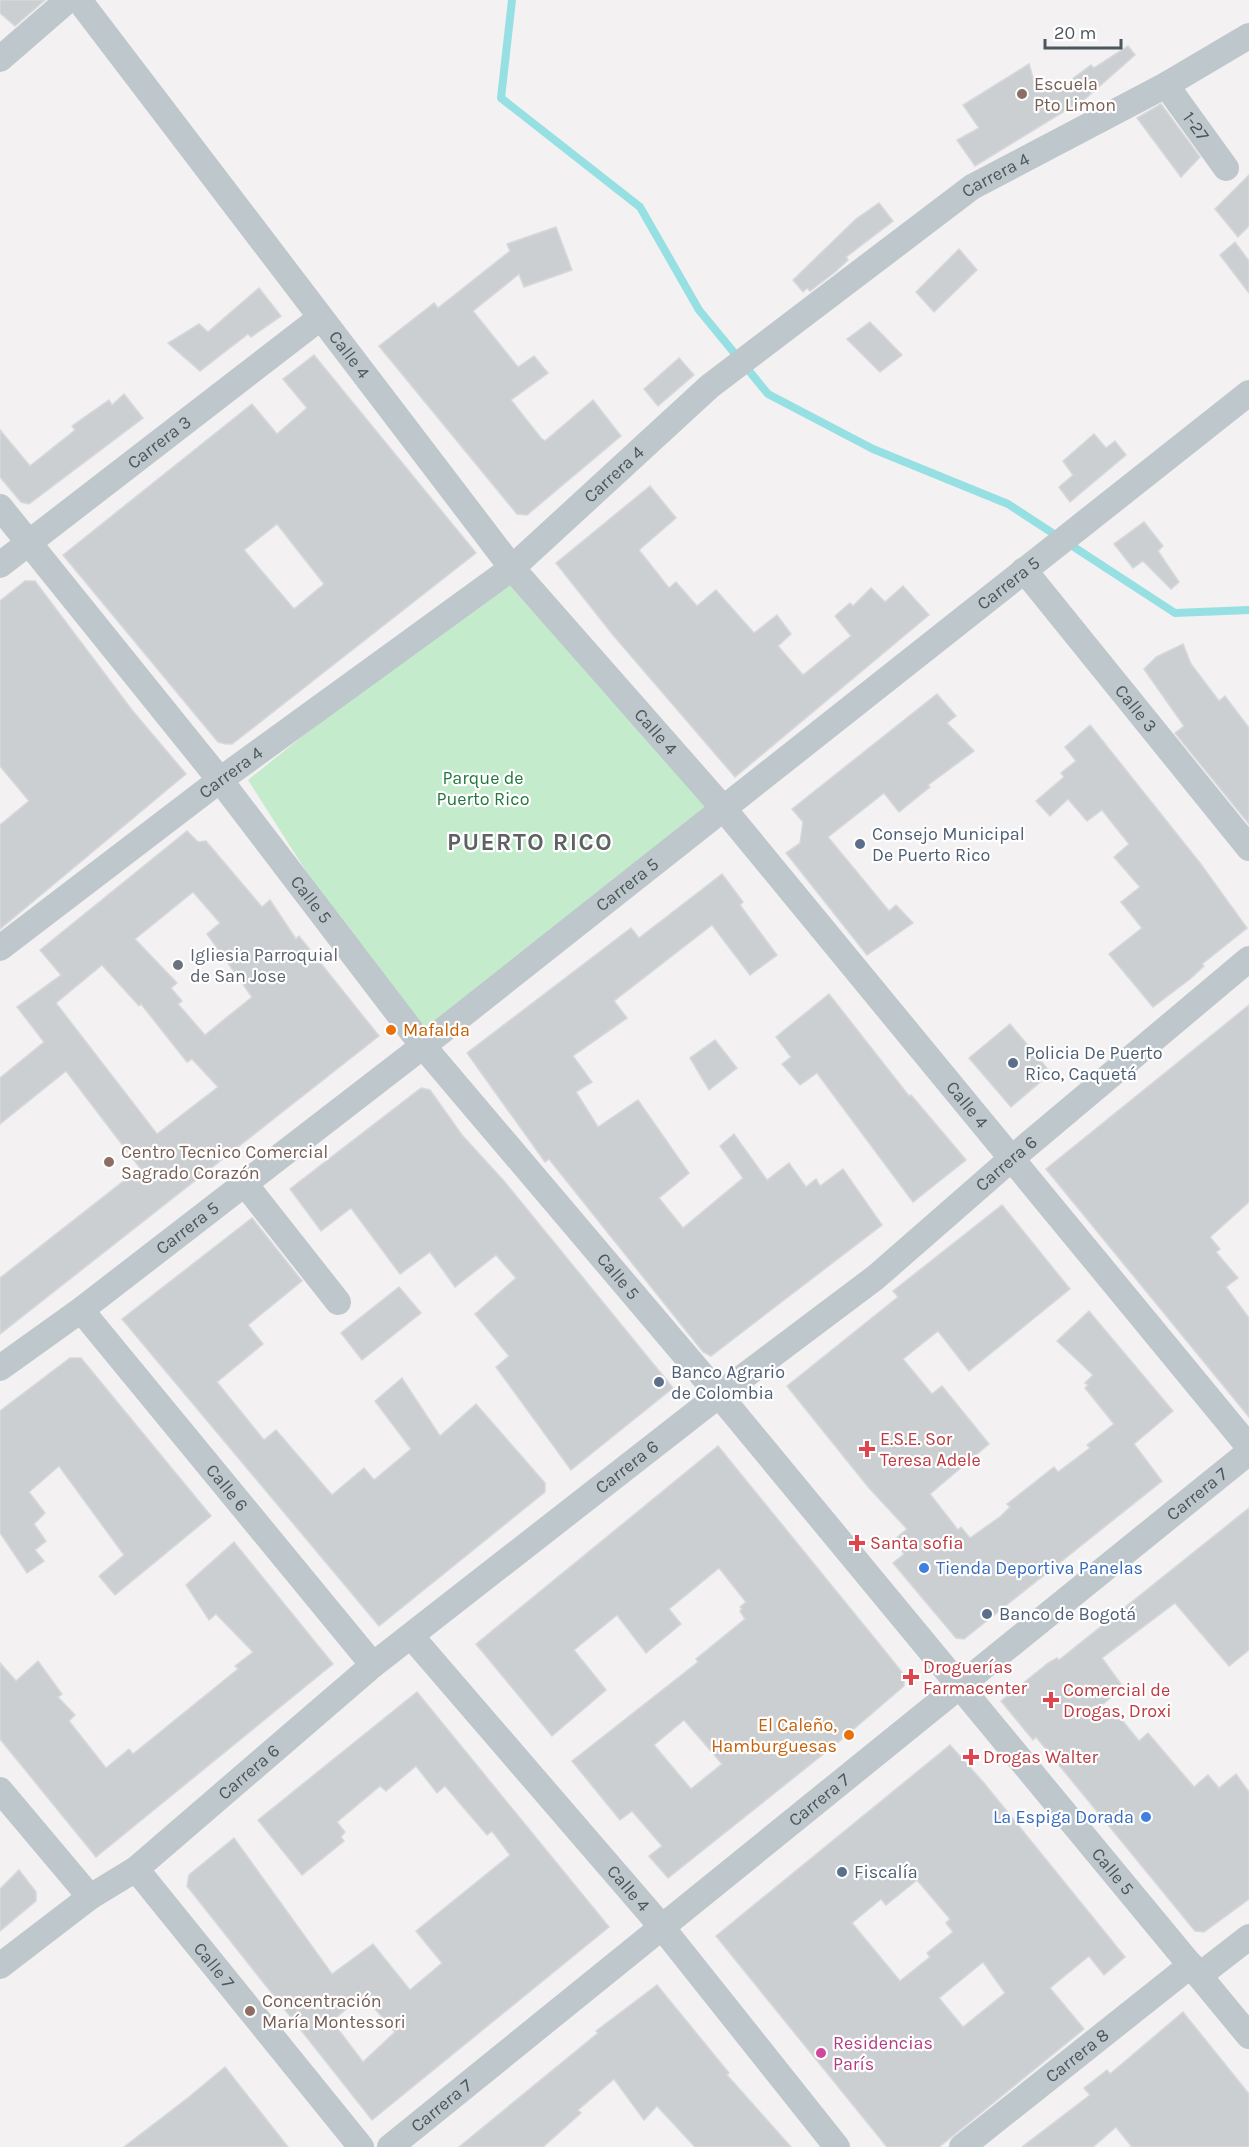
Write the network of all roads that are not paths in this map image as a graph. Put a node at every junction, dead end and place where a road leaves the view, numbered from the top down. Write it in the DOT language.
graph roads {
  1 [pos="68,0"];
  2 [pos="79,0"];
  3 [pos="1249,36"];
  4 [pos="0,59"];
  5 [pos="1166,85"];
  6 [pos="1226,168"];
  7 [pos="320,318"];
  8 [pos="1249,393"];
  9 [pos="0,507"];
  10 [pos="29,542"];
  11 [pos="0,565"];
  12 [pos="512,568"];
  13 [pos="1024,570"];
  14 [pos="220,780"];
  15 [pos="723,808"];
  16 [pos="1249,848"];
  17 [pos="0,948"];
  18 [pos="1249,959"];
  19 [pos="423,1046"];
  20 [pos="1011,1159"];
  21 [pos="245,1184"];
  22 [pos="338,1302"];
  23 [pos="81,1310"];
  24 [pos="0,1368"];
  25 [pos="719,1395"];
  26 [pos="1249,1448"];
  27 [pos="1249,1452"];
  28 [pos="411,1636"];
  29 [pos="373,1665"];
  30 [pos="957,1686"];
  31 [pos="0,1790"];
  32 [pos="136,1869"];
  33 [pos="90,1897"];
  34 [pos="661,1926"];
  35 [pos="1249,1936"];
  36 [pos="0,1966"];
  37 [pos="1195,1970"];
  38 [pos="1249,2036"];
  39 [pos="361,2147"];
  40 [pos="390,2147"];
  41 [pos="837,2147"];
  42 [pos="963,2147"];
  1 -- 4 [label="street"];
  2 -- 7 [label="street, Calle 4"];
  3 -- 5 [label="street, Carrera 4"];
  5 -- 6 [label="street, 1-27"];
  5 -- 12 [label="street, Carrera 4"];
  7 -- 10 [label="street, Carrera 3"];
  7 -- 12 [label="street, Calle 4"];
  8 -- 13 [label="street, Carrera 5"];
  9 -- 10 [label="street, Calle 5"];
  10 -- 11 [label="street, Carrera 3"];
  10 -- 14 [label="street, Calle 5"];
  12 -- 14 [label="street, Carrera 4"];
  12 -- 15 [label="street, Calle 4"];
  13 -- 15 [label="street, Carrera 5"];
  13 -- 16 [label="street, Calle 3"];
  14 -- 17 [label="street, Carrera 4"];
  14 -- 19 [label="street, Calle 5"];
  15 -- 19 [label="street, Carrera 5"];
  15 -- 20 [label="street, Calle 4"];
  18 -- 20 [label="street, Carrera 6"];
  19 -- 21 [label="street, Carrera 5"];
  19 -- 25 [label="street, Calle 5"];
  20 -- 25 [label="street, Carrera 6"];
  20 -- 26 [label="street, Calle 4"];
  21 -- 22 [label="street"];
  21 -- 23 [label="street, Carrera 5"];
  23 -- 24 [label="street, Carrera 5"];
  23 -- 29 [label="street, Calle 6"];
  25 -- 28 [label="street, Carrera 6"];
  25 -- 30 [label="street, Calle 5"];
  27 -- 30 [label="street, Carrera 7"];
  28 -- 29 [label="street, Carrera 6"];
  28 -- 34 [label="street, Calle 4"];
  29 -- 32 [label="street, Carrera 6"];
  30 -- 34 [label="street, Carrera 7"];
  30 -- 37 [label="street, Calle 5"];
  31 -- 33 [label="street"];
  32 -- 33 [label="street, Carrera 6"];
  32 -- 39 [label="street, Calle 7"];
  33 -- 36 [label="street, Carrera 6"];
  34 -- 40 [label="street, Carrera 7"];
  34 -- 41 [label="street, Calle 4"];
  35 -- 37 [label="street, Carrera 8"];
  37 -- 38 [label="street, Calle 5"];
  37 -- 42 [label="street, Carrera 8"];
}
